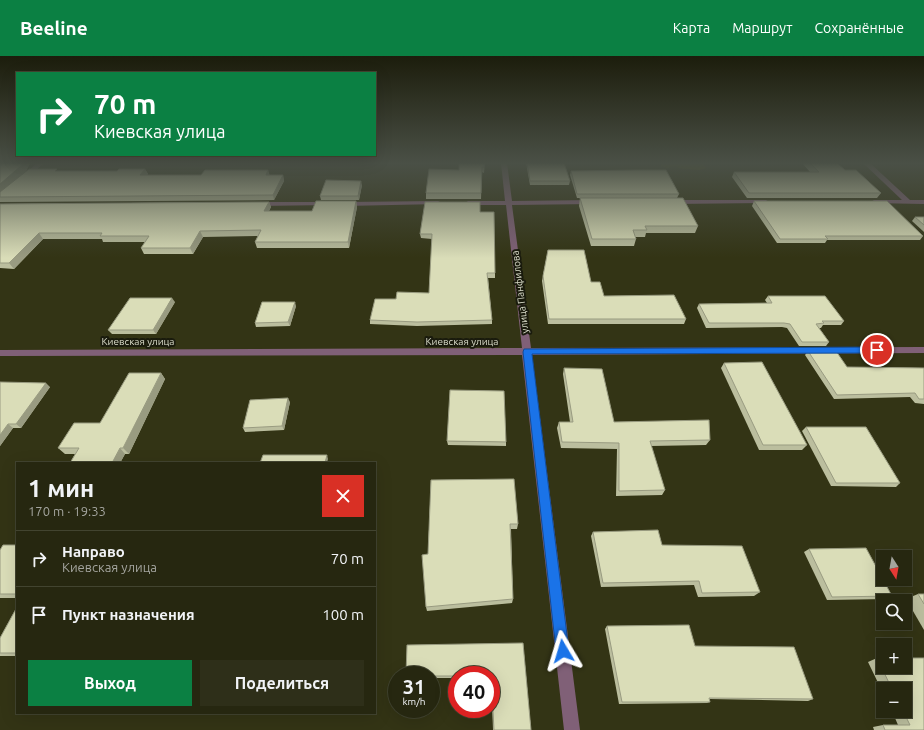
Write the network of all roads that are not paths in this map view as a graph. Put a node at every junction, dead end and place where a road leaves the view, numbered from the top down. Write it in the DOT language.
graph roads {
  1 [pos="509,194"];
  2 [pos="900,194"];
  3 [pos="510,202"];
  4 [pos="597,202"];
  5 [pos="661,202"];
  6 [pos="773,202"];
  7 [pos="869,202"];
  8 [pos="908,202"];
  9 [pos="924,202"];
  10 [pos="446,203"];
  11 [pos="462,203"];
  12 [pos="247,204"];
  13 [pos="924,350"];
  14 [pos="527,352"];
  15 [pos="0,353"];
  16 [pos="572,730"];
  1 -- 3 [label="street, улица Панфилова"];
  2 -- 8 [label="street"];
  3 -- 4 [label="street"];
  3 -- 11 [label="street"];
  3 -- 14 [label="street, улица Панфилова"];
  5 -- 6 [label="street"];
  7 -- 8 [label="street"];
  8 -- 9 [label="street"];
  10 -- 12 [label="street"];
  13 -- 14 [label="street, Киевская улица"];
  14 -- 15 [label="street, Киевская улица"];
  14 -- 16 [label="street, улица Панфилова"];
}
